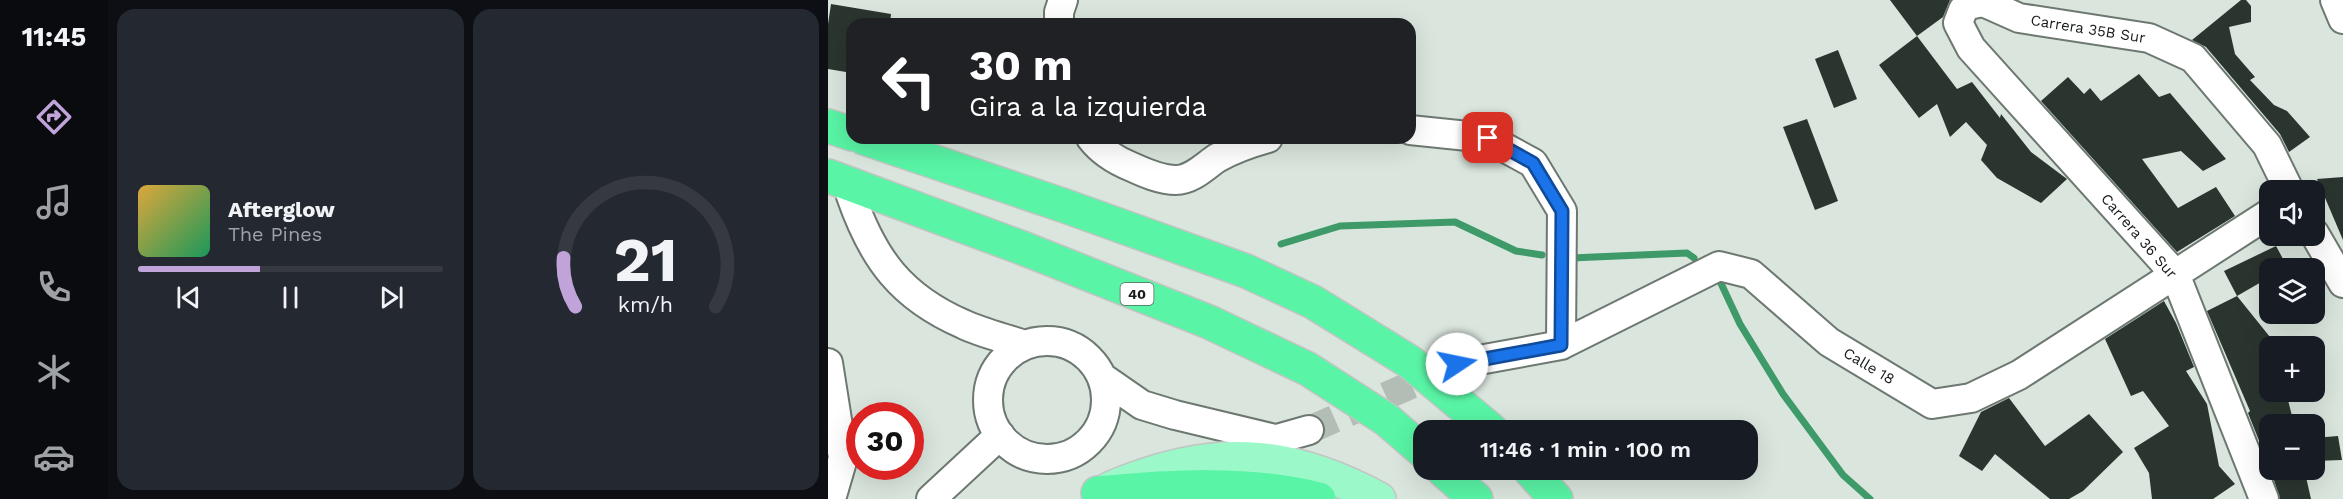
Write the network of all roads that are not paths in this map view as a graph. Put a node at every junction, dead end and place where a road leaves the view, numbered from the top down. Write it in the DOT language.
graph roads {
  1 [pos="1063,0"];
  2 [pos="2335,0"];
  3 [pos="1976,4"];
  4 [pos="1059,18"];
  5 [pos="2343,20"];
  6 [pos="828,126"];
  7 [pos="1416,131"];
  8 [pos="846,132"];
  9 [pos="882,144"];
  10 [pos="1096,144"];
  11 [pos="1246,144"];
  12 [pos="835,174"];
  13 [pos="2284,180"];
  14 [pos="2259,220"];
  15 [pos="2322,246"];
  16 [pos="2175,274"];
  17 [pos="2343,283"];
  18 [pos="965,325"];
  19 [pos="1025,345"];
  20 [pos="1561,345"];
  21 [pos="828,363"];
  22 [pos="1457,364"];
  23 [pos="992,377"];
  24 [pos="1103,378"];
  25 [pos="1142,405"];
  26 [pos="1479,420"];
  27 [pos="1100,428"];
  28 [pos="1309,430"];
  29 [pos="1000,435"];
  30 [pos="1275,439"];
  31 [pos="1413,442"];
  32 [pos="1205,460"];
  33 [pos="1454,480"];
  34 [pos="1539,480"];
  35 [pos="1107,496"];
  36 [pos="831,499"];
  37 [pos="931,499"];
  38 [pos="1156,499"];
  39 [pos="1319,499"];
  40 [pos="1379,499"];
  41 [pos="1476,499"];
  42 [pos="1556,499"];
  43 [pos="2264,499"];
  1 -- 4 [label="street"];
  2 -- 5 [label="street"];
  3 -- 13 [label="street, Carrera 35B Sur"];
  3 -- 16 [label="street, Carrera 36 Sur"];
  6 -- 8 [label="highway"];
  7 -- 20 [label="street"];
  9 -- 26 [label="highway"];
  10 -- 11 [label="street"];
  12 -- 18 [label="street"];
  12 -- 31 [label="highway, 40"];
  14 -- 16 [label="street, Calle 18"];
  15 -- 17 [label="street"];
  16 -- 20 [label="street, Calle 18"];
  16 -- 43 [label="street, Carrera 36 Sur"];
  18 -- 19 [label="street"];
  18 -- 23 [label="street"];
  19 -- 23 [label="street"];
  19 -- 24 [label="street"];
  20 -- 22 [label="street, Calle 18"];
  21 -- 36 [label="street"];
  23 -- 29 [label="street"];
  24 -- 25 [label="street"];
  24 -- 27 [label="street"];
  25 -- 27 [label="street"];
  25 -- 30 [label="street"];
  27 -- 29 [label="street"];
  28 -- 30 [label="street"];
  29 -- 37 [label="street"];
  30 -- 32 [label="street"];
  32 -- 35 [label="main road"];
  32 -- 40 [label="main road"];
  33 -- 41 [label="highway"];
  34 -- 42 [label="highway"];
  35 -- 38 [label="main road"];
  35 -- 39 [label="highway"];
}
